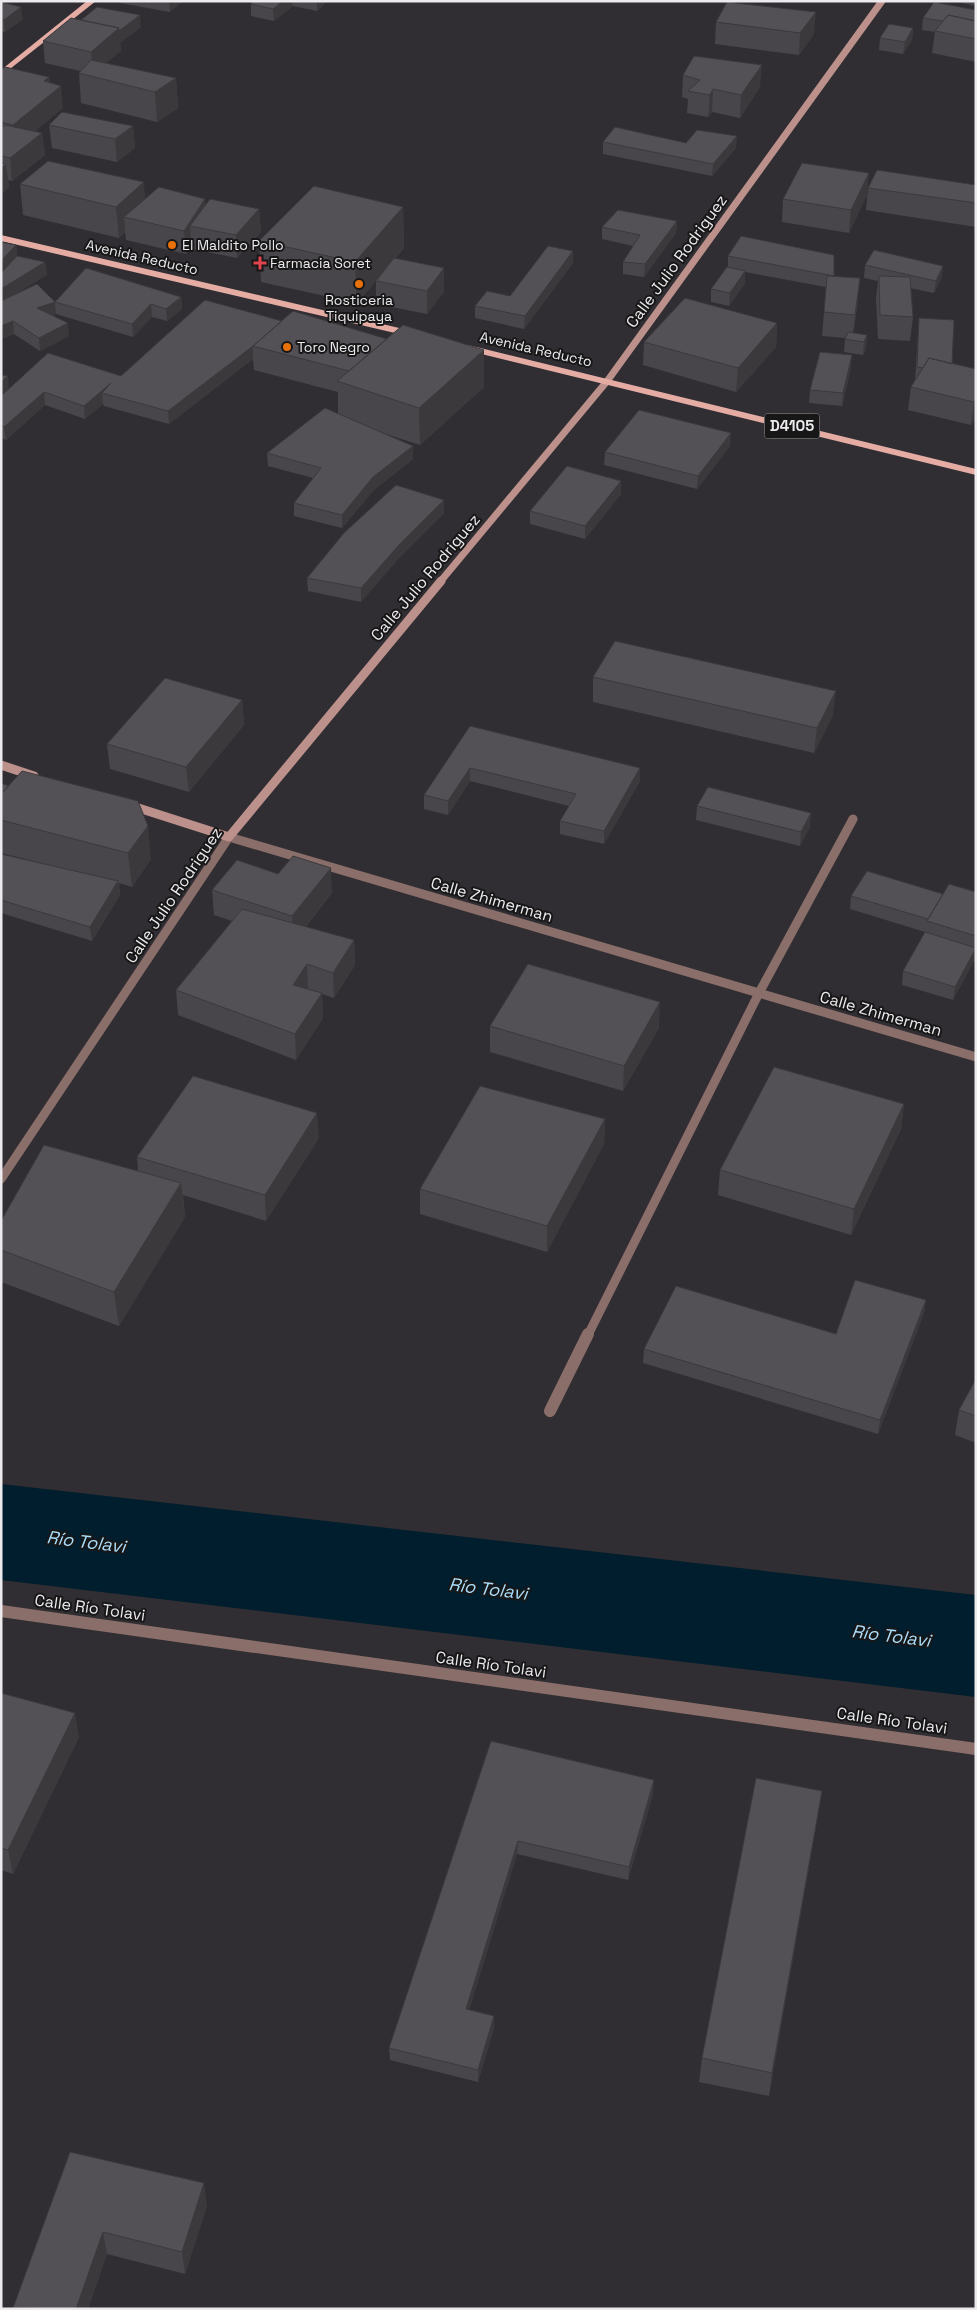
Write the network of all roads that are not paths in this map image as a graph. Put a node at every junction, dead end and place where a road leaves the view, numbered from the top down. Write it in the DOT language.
graph roads {
  1 [pos="92,1"];
  2 [pos="882,1"];
  3 [pos="1,74"];
  4 [pos="1,238"];
  5 [pos="425,338"];
  6 [pos="454,344"];
  7 [pos="608,380"];
  8 [pos="976,472"];
  9 [pos="1,765"];
  10 [pos="39,777"];
  11 [pos="115,801"];
  12 [pos="854,820"];
  13 [pos="229,837"];
  14 [pos="759,993"];
  15 [pos="976,1056"];
  16 [pos="1,1179"];
  17 [pos="550,1411"];
  18 [pos="1,1611"];
  19 [pos="976,1749"];
  1 -- 3 [label="main road"];
  2 -- 7 [label="main road, Calle Julio Rodriguez"];
  4 -- 5 [label="main road, Avenida Reducto"];
  6 -- 7 [label="main road, Avenida Reducto / D4105"];
  7 -- 8 [label="main road, Avenida Reducto / D4105"];
  7 -- 13 [label="main road, Calle Julio Rodriguez"];
  9 -- 10 [label="main road"];
  11 -- 13 [label="main road, Calle Zhimerman"];
  12 -- 14 [label="street"];
  13 -- 14 [label="street, Calle Zhimerman"];
  13 -- 16 [label="street, Calle Julio Rodriguez"];
  14 -- 15 [label="street, Calle Zhimerman"];
  14 -- 17 [label="street"];
  18 -- 19 [label="street, Calle Río Tolavi"];
}
